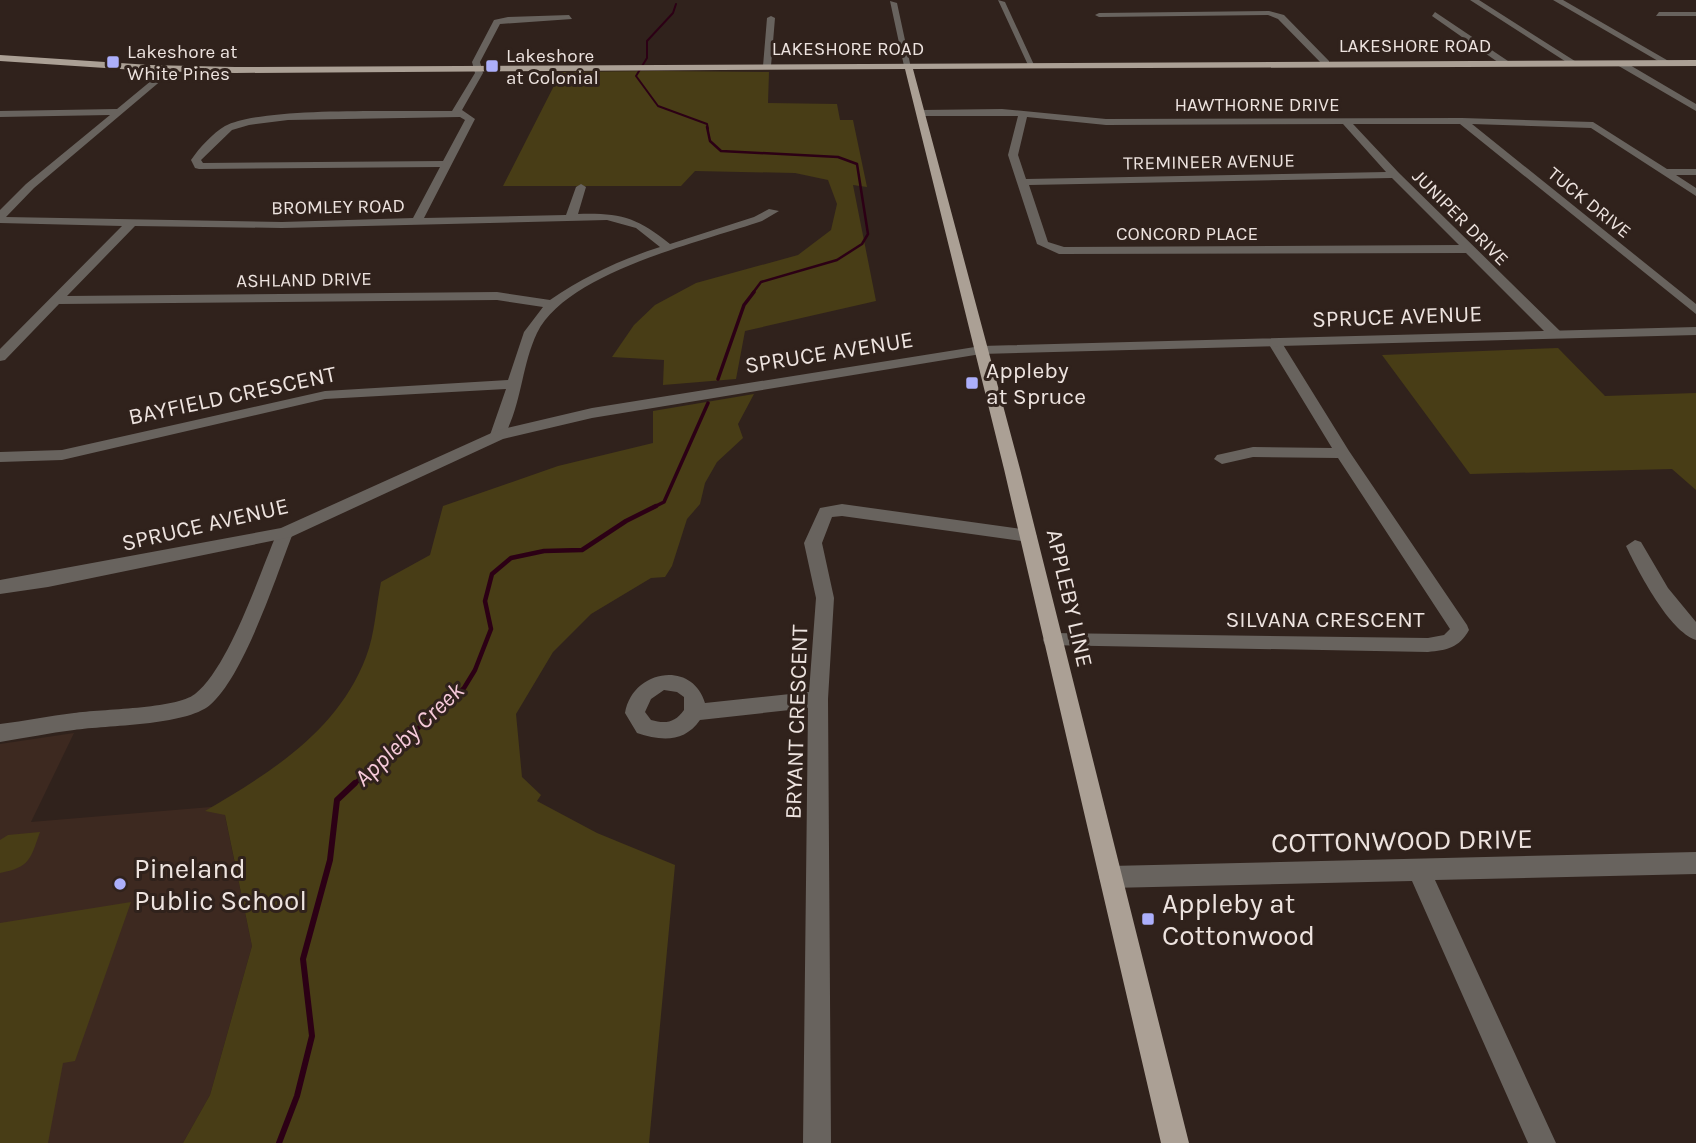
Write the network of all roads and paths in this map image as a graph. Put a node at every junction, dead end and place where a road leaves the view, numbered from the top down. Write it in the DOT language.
graph roads {
  1 [pos="1474,0"];
  2 [pos="1557,0"];
  3 [pos="1001,2"];
  4 [pos="893,3"];
  5 [pos="1435,14"];
  6 [pos="1659,14"];
  7 [pos="1696,14"];
  8 [pos="1099,15"];
  9 [pos="569,18"];
  10 [pos="771,18"];
  11 [pos="0,58"];
  12 [pos="1326,63"];
  13 [pos="1505,63"];
  14 [pos="1574,63"];
  15 [pos="1620,63"];
  16 [pos="1668,63"];
  17 [pos="1696,63"];
  18 [pos="1031,65"];
  19 [pos="767,66"];
  20 [pos="908,66"];
  21 [pos="172,68"];
  22 [pos="478,68"];
  23 [pos="1696,108"];
  24 [pos="120,112"];
  25 [pos="921,113"];
  26 [pos="0,114"];
  27 [pos="464,114"];
  28 [pos="1023,114"];
  29 [pos="1345,121"];
  30 [pos="1462,121"];
  31 [pos="446,164"];
  32 [pos="1666,172"];
  33 [pos="1696,172"];
  34 [pos="1395,175"];
  35 [pos="1023,181"];
  36 [pos="581,187"];
  37 [pos="1696,193"];
  38 [pos="773,211"];
  39 [pos="571,217"];
  40 [pos="0,218"];
  41 [pos="418,221"];
  42 [pos="132,222"];
  43 [pos="668,248"];
  44 [pos="1468,249"];
  45 [pos="56,300"];
  46 [pos="552,304"];
  47 [pos="1696,310"];
  48 [pos="1696,331"];
  49 [pos="1555,334"];
  50 [pos="1275,343"];
  51 [pos="981,351"];
  52 [pos="0,357"];
  53 [pos="516,384"];
  54 [pos="498,435"];
  55 [pos="1343,453"];
  56 [pos="0,457"];
  57 [pos="1222,459"];
  58 [pos="285,533"];
  59 [pos="1029,536"];
  60 [pos="1635,546"];
  61 [pos="0,587"];
  62 [pos="1696,633"];
  63 [pos="1052,640"];
  64 [pos="818,699"];
  65 [pos="695,712"];
  66 [pos="0,733"];
  67 [pos="1696,863"];
  68 [pos="1418,869"];
  69 [pos="1110,877"];
  70 [pos="817,1143"];
  71 [pos="1175,1143"];
  72 [pos="1542,1143"];
  1 -- 14 [label="street"];
  2 -- 16 [label="street"];
  3 -- 18 [label="street"];
  4 -- 20 [label="street"];
  5 -- 13 [label="street"];
  6 -- 7 [label="street"];
  8 -- 12 [label="street"];
  9 -- 22 [label="street"];
  10 -- 19 [label="street"];
  11 -- 21 [label="main road, LAKESHORE ROAD"];
  12 -- 13 [label="main road, LAKESHORE ROAD"];
  12 -- 18 [label="main road, LAKESHORE ROAD"];
  13 -- 14 [label="main road, LAKESHORE ROAD"];
  14 -- 15 [label="main road, LAKESHORE ROAD"];
  15 -- 16 [label="main road, LAKESHORE ROAD"];
  15 -- 23 [label="street"];
  16 -- 17 [label="main road, LAKESHORE ROAD"];
  18 -- 20 [label="main road, LAKESHORE ROAD"];
  19 -- 20 [label="main road, LAKESHORE ROAD"];
  19 -- 22 [label="main road, LAKESHORE ROAD"];
  20 -- 25 [label="main road, APPLEBY LINE"];
  21 -- 22 [label="main road, LAKESHORE ROAD"];
  21 -- 24 [label="street"];
  22 -- 27 [label="street"];
  24 -- 26 [label="street"];
  24 -- 40 [label="street"];
  25 -- 28 [label="street, HAWTHORNE DRIVE"];
  25 -- 51 [label="main road, APPLEBY LINE"];
  27 -- 31 [label="street"];
  27 -- 31 [label="street"];
  28 -- 29 [label="street, HAWTHORNE DRIVE"];
  28 -- 35 [label="street, CONCORD PLACE"];
  29 -- 30 [label="street, HAWTHORNE DRIVE"];
  29 -- 34 [label="street, JUNIPER DRIVE"];
  30 -- 32 [label="street, HAWTHORNE DRIVE"];
  30 -- 47 [label="street, TUCK DRIVE"];
  31 -- 41 [label="street"];
  32 -- 33 [label="street"];
  32 -- 37 [label="street"];
  34 -- 35 [label="street, TREMINEER AVENUE"];
  34 -- 44 [label="street, JUNIPER DRIVE"];
  35 -- 44 [label="street, CONCORD PLACE"];
  36 -- 39 [label="street"];
  38 -- 43 [label="street"];
  39 -- 41 [label="street, BROMLEY ROAD"];
  39 -- 43 [label="street, BROMLEY ROAD"];
  40 -- 42 [label="street, BROMLEY ROAD"];
  41 -- 42 [label="street, BROMLEY ROAD"];
  42 -- 45 [label="street"];
  43 -- 46 [label="street"];
  44 -- 49 [label="street, JUNIPER DRIVE"];
  45 -- 46 [label="street, ASHLAND DRIVE"];
  45 -- 52 [label="street"];
  46 -- 53 [label="street"];
  48 -- 49 [label="street, SPRUCE AVENUE"];
  49 -- 50 [label="street, SPRUCE AVENUE"];
  50 -- 51 [label="street, SPRUCE AVENUE"];
  50 -- 55 [label="street, SILVANA CRESCENT"];
  51 -- 54 [label="street, SPRUCE AVENUE"];
  51 -- 59 [label="main road, APPLEBY LINE"];
  53 -- 54 [label="street"];
  53 -- 56 [label="street, BAYFIELD CRESCENT"];
  54 -- 58 [label="street, SPRUCE AVENUE"];
  55 -- 57 [label="street"];
  55 -- 63 [label="street, SILVANA CRESCENT"];
  58 -- 61 [label="street, SPRUCE AVENUE"];
  58 -- 66 [label="street"];
  59 -- 63 [label="main road, APPLEBY LINE"];
  59 -- 64 [label="street, BRYANT CRESCENT"];
  60 -- 62 [label="street"];
  63 -- 69 [label="main road, APPLEBY LINE"];
  64 -- 65 [label="street"];
  64 -- 70 [label="street, BRYANT CRESCENT"];
  67 -- 68 [label="street, COTTONWOOD DRIVE"];
  68 -- 69 [label="street, COTTONWOOD DRIVE"];
  68 -- 72 [label="street"];
  69 -- 71 [label="main road, APPLEBY LINE"];
}
